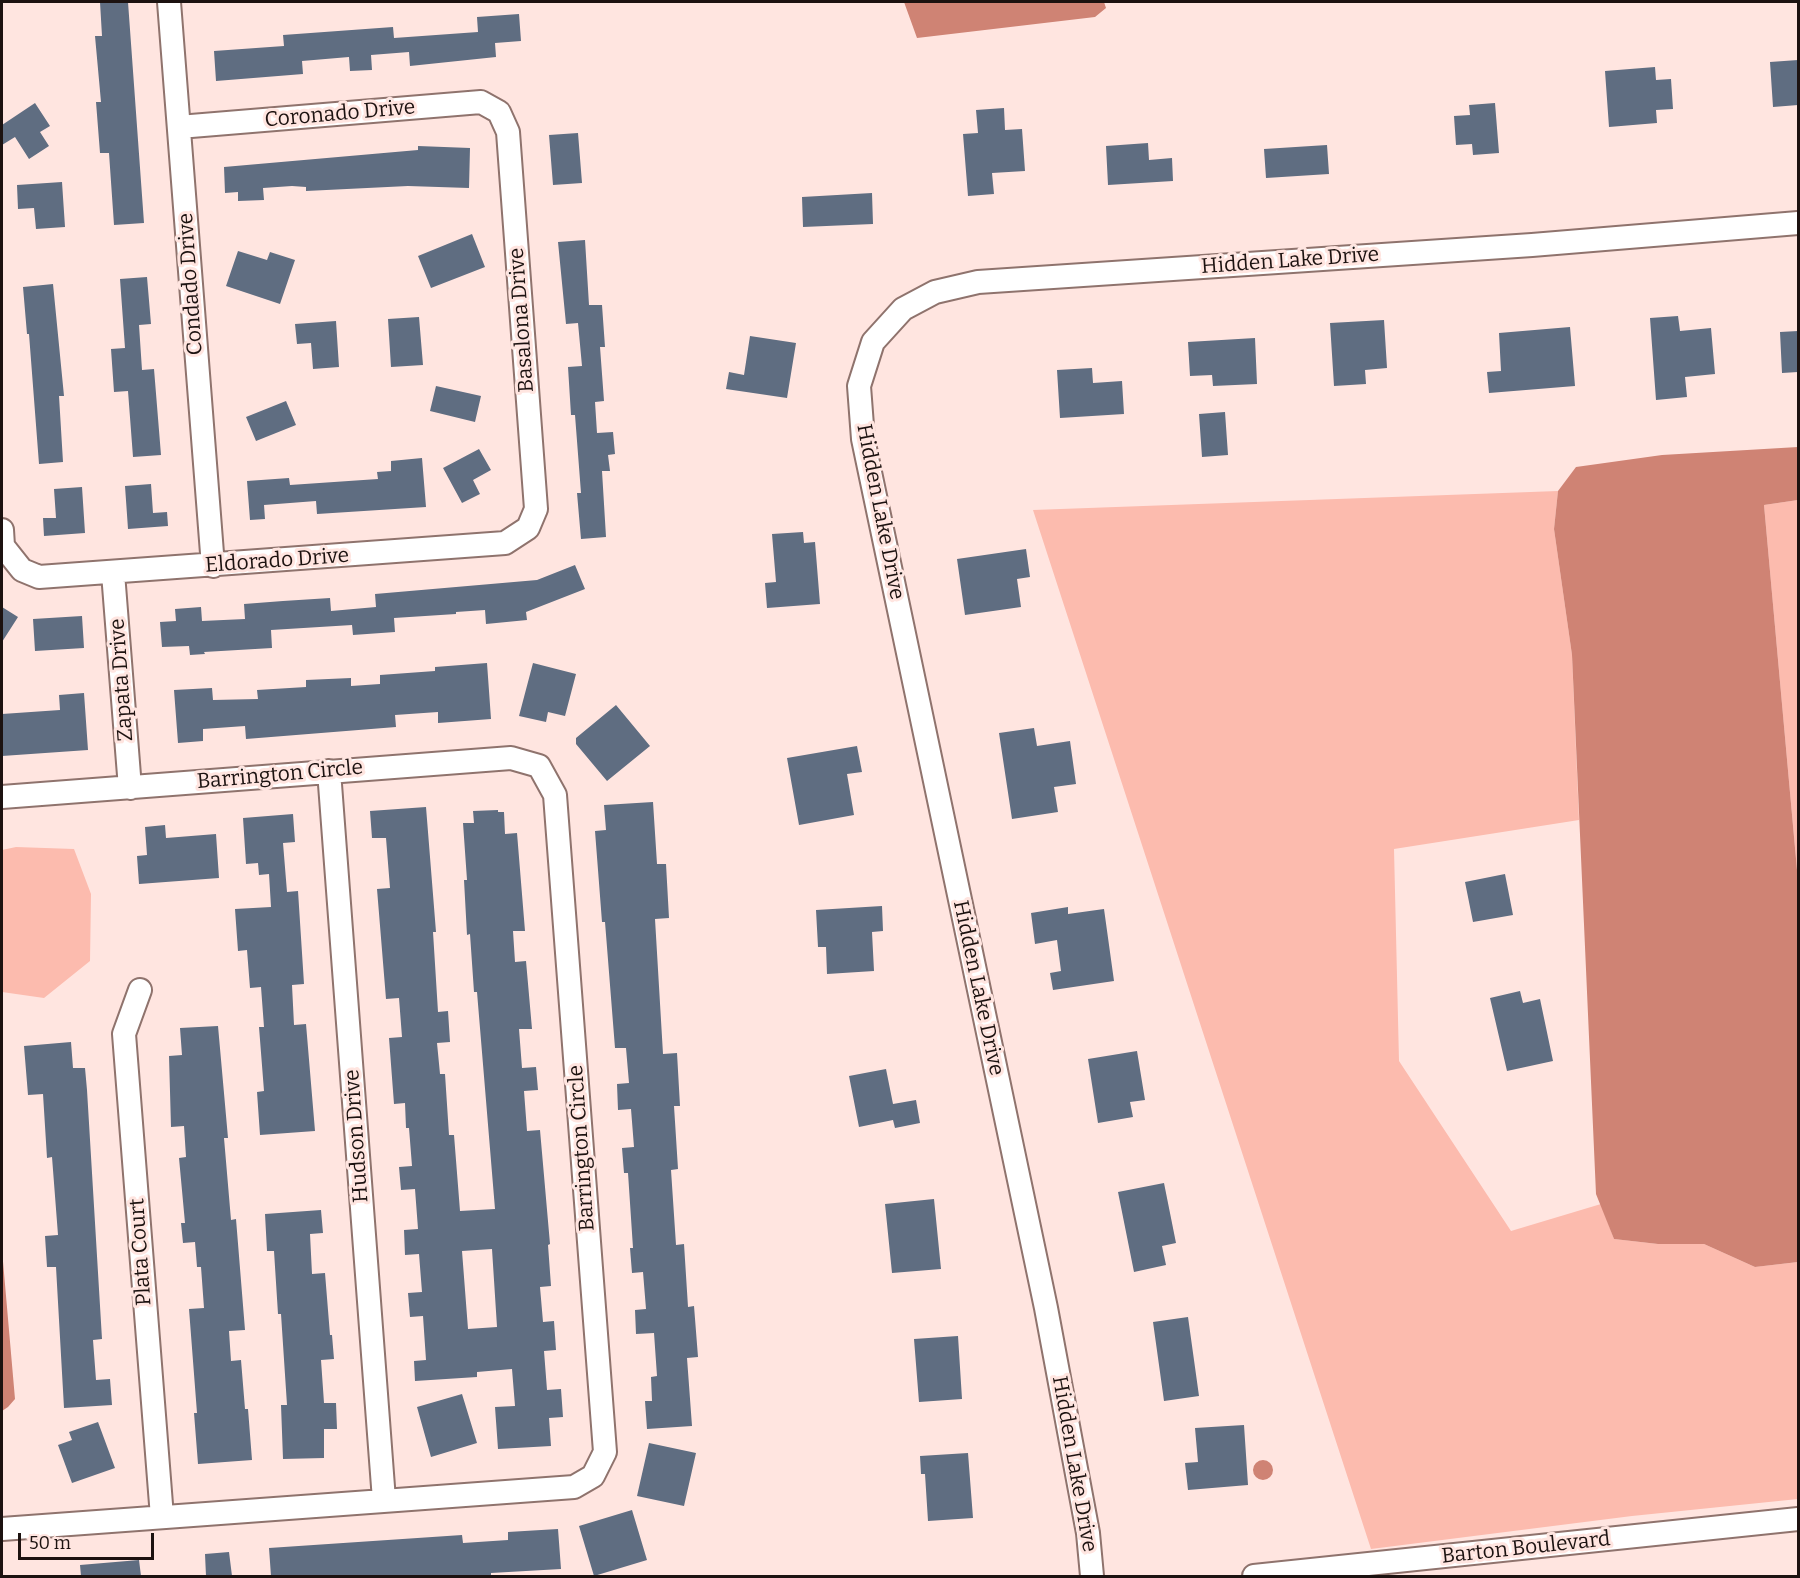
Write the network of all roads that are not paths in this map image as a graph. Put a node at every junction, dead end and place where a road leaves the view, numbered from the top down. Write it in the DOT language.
graph roads {
  1 [pos="169,2"];
  2 [pos="499,112"];
  3 [pos="179,127"];
  4 [pos="1798,224"];
  5 [pos="528,528"];
  6 [pos="2,530"];
  7 [pos="213,566"];
  8 [pos="113,573"];
  9 [pos="329,771"];
  10 [pos="130,788"];
  11 [pos="2,797"];
  12 [pos="140,990"];
  13 [pos="384,1500"];
  14 [pos="162,1517"];
  15 [pos="1798,1519"];
  16 [pos="2,1529"];
  17 [pos="1338,1572"];
  18 [pos="1092,1576"];
  19 [pos="1254,1576"];
  1 -- 3 [label="street, Condado Drive"];
  2 -- 3 [label="street, Coronado Drive"];
  2 -- 5 [label="street, Basalona Drive"];
  3 -- 7 [label="street, Condado Drive"];
  4 -- 18 [label="street, Hidden Lake Drive"];
  5 -- 7 [label="street, Eldorado Drive"];
  6 -- 8 [label="street, Eldorado Drive"];
  7 -- 8 [label="street, Eldorado Drive"];
  8 -- 10 [label="street, Zapata Drive"];
  9 -- 10 [label="street, Barrington Circle"];
  9 -- 13 [label="street, Hudson Drive"];
  9 -- 13 [label="street, Barrington Circle"];
  10 -- 11 [label="street, Barrington Circle"];
  12 -- 14 [label="street, Plata Court"];
  13 -- 14 [label="street, Barrington Circle"];
  14 -- 16 [label="street, Barrington Circle"];
  15 -- 17 [label="street, Barton Boulevard"];
  17 -- 19 [label="street, Barton Boulevard"];
}
